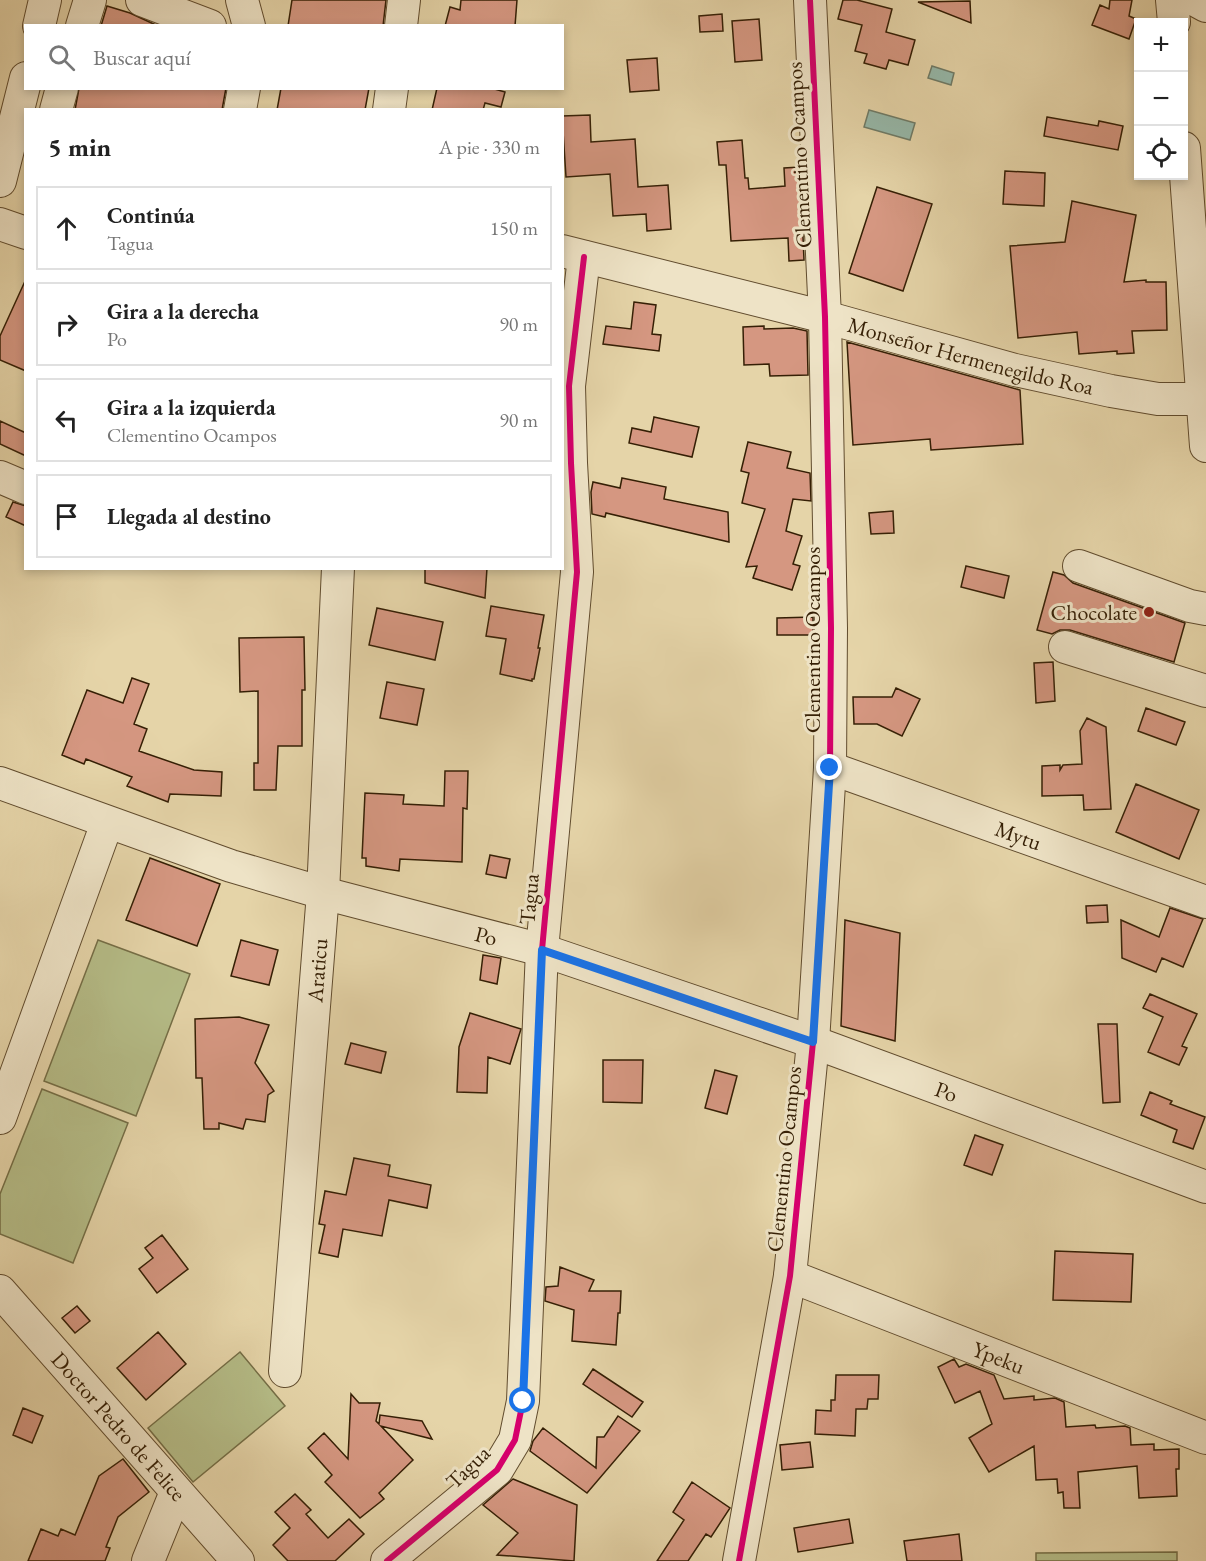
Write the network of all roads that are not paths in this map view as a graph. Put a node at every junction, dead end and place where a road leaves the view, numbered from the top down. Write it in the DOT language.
graph roads {
  1 [pos="45,0"];
  2 [pos="90,0"];
  3 [pos="142,0"];
  4 [pos="242,0"];
  5 [pos="404,0"];
  6 [pos="810,0"];
  7 [pos="1172,0"];
  8 [pos="1195,0"];
  9 [pos="1206,6"];
  10 [pos="1173,18"];
  11 [pos="39,24"];
  12 [pos="83,24"];
  13 [pos="205,24"];
  14 [pos="248,24"];
  15 [pos="401,24"];
  16 [pos="24,86"];
  17 [pos="61,90"];
  18 [pos="244,90"];
  19 [pos="392,90"];
  20 [pos="57,108"];
  21 [pos="240,108"];
  22 [pos="389,108"];
  23 [pos="1187,180"];
  24 [pos="0,181"];
  25 [pos="0,224"];
  26 [pos="24,232"];
  27 [pos="573,254"];
  28 [pos="825,317"];
  29 [pos="1205,399"];
  30 [pos="1206,446"];
  31 [pos="0,477"];
  32 [pos="24,487"];
  33 [pos="1079,566"];
  34 [pos="338,570"];
  35 [pos="1206,609"];
  36 [pos="1065,647"];
  37 [pos="1206,691"];
  38 [pos="830,768"];
  39 [pos="0,783"];
  40 [pos="107,823"];
  41 [pos="323,893"];
  42 [pos="1206,902"];
  43 [pos="542,950"];
  44 [pos="813,1042"];
  45 [pos="0,1118"];
  46 [pos="1206,1187"];
  47 [pos="790,1276"];
  48 [pos="0,1291"];
  49 [pos="285,1371"];
  50 [pos="1206,1438"];
  51 [pos="176,1492"];
  52 [pos="148,1561"];
  53 [pos="238,1561"];
  54 [pos="387,1561"];
  55 [pos="739,1561"];
  1 -- 11 [label="street"];
  2 -- 12 [label="street"];
  3 -- 13 [label="street"];
  4 -- 14 [label="street"];
  5 -- 15 [label="street"];
  6 -- 28 [label="street, Clementino Ocampos"];
  7 -- 10 [label="street"];
  8 -- 9 [label="street"];
  16 -- 24 [label="street"];
  17 -- 20 [label="street"];
  18 -- 21 [label="street"];
  19 -- 22 [label="street"];
  23 -- 29 [label="street"];
  25 -- 26 [label="street"];
  27 -- 28 [label="street, Monseñor Hermenegildo Roa"];
  27 -- 43 [label="street, Tagua"];
  28 -- 29 [label="street, Monseñor Hermenegildo Roa"];
  28 -- 38 [label="street, Clementino Ocampos"];
  29 -- 30 [label="street"];
  31 -- 32 [label="street"];
  33 -- 35 [label="street"];
  34 -- 41 [label="street, Araticu"];
  36 -- 37 [label="street"];
  38 -- 42 [label="street, Mytu"];
  38 -- 44 [label="street, Clementino Ocampos"];
  39 -- 40 [label="street, Po"];
  40 -- 41 [label="street, Po"];
  40 -- 45 [label="street"];
  41 -- 43 [label="street, Po"];
  41 -- 49 [label="street, Araticu"];
  43 -- 44 [label="street, Po"];
  43 -- 54 [label="street, Tagua"];
  44 -- 46 [label="street, Po"];
  44 -- 47 [label="street, Clementino Ocampos"];
  47 -- 50 [label="street, Ypeku"];
  47 -- 55 [label="street, Clementino Ocampos"];
  48 -- 51 [label="street, Doctor Pedro de Felice"];
  51 -- 52 [label="street"];
  51 -- 53 [label="street, Doctor Pedro de Felice"];
}
